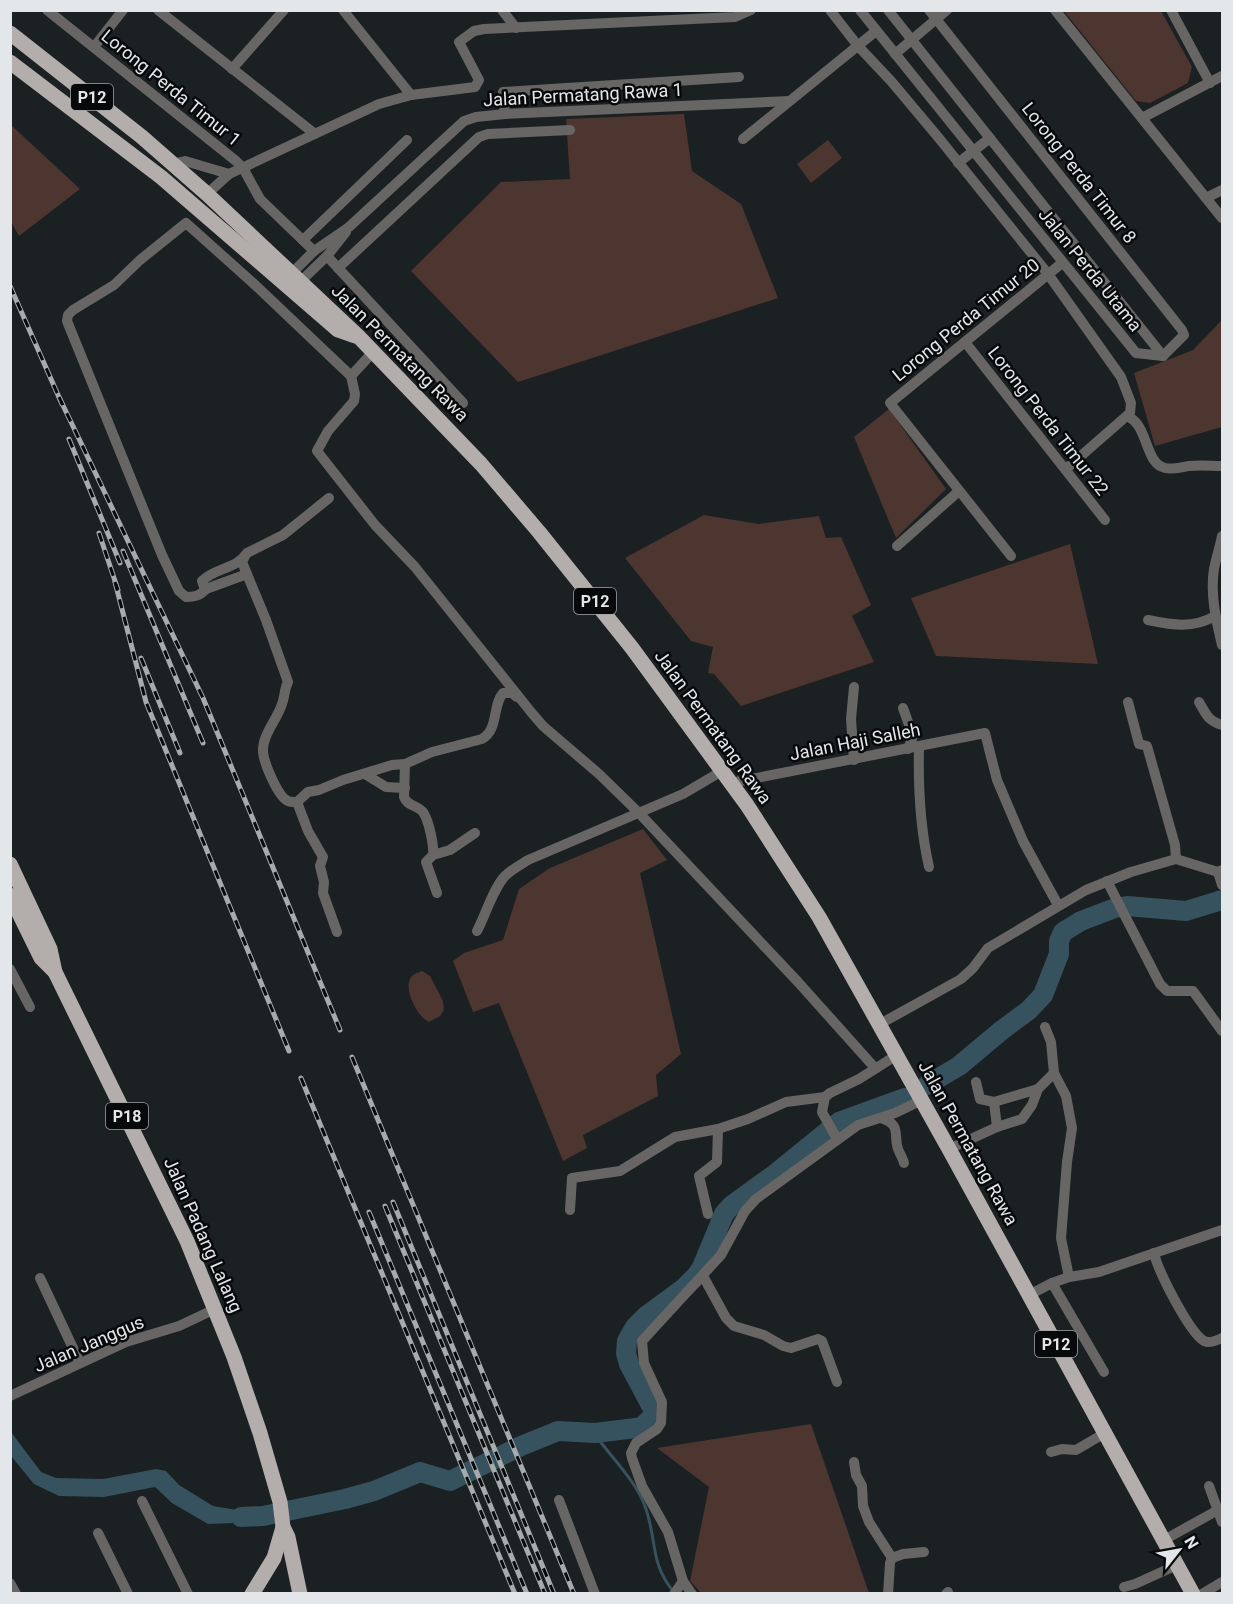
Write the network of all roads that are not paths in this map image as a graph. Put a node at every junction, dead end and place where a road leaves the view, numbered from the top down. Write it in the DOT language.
graph roads {
  1 [pos="47,10"];
  2 [pos="123,10"];
  3 [pos="158,10"];
  4 [pos="284,10"];
  5 [pos="343,10"];
  6 [pos="502,10"];
  7 [pos="751,10"];
  8 [pos="830,10"];
  9 [pos="860,10"];
  10 [pos="888,10"];
  11 [pos="929,10"];
  12 [pos="947,10"];
  13 [pos="1055,10"];
  14 [pos="1171,10"];
  15 [pos="669,15"];
  16 [pos="936,20"];
  17 [pos="516,28"];
  18 [pos="876,31"];
  19 [pos="10,33"];
  20 [pos="912,40"];
  21 [pos="858,46"];
  22 [pos="94,47"];
  23 [pos="895,54"];
  24 [pos="10,62"];
  25 [pos="232,69"];
  26 [pos="1222,76"];
  27 [pos="739,77"];
  28 [pos="1209,83"];
  29 [pos="411,95"];
  30 [pos="789,101"];
  31 [pos="519,113"];
  32 [pos="505,114"];
  33 [pos="1142,118"];
  34 [pos="570,130"];
  35 [pos="520,133"];
  36 [pos="315,134"];
  37 [pos="990,138"];
  38 [pos="742,139"];
  39 [pos="407,140"];
  40 [pos="973,151"];
  41 [pos="958,163"];
  42 [pos="172,164"];
  43 [pos="243,168"];
  44 [pos="230,174"];
  45 [pos="1222,190"];
  46 [pos="207,194"];
  47 [pos="1206,198"];
  48 [pos="1222,218"];
  49 [pos="349,226"];
  50 [pos="303,240"];
  51 [pos="314,251"];
  52 [pos="327,256"];
  53 [pos="1062,262"];
  54 [pos="338,268"];
  55 [pos="1048,274"];
  56 [pos="296,277"];
  57 [pos="352,335"];
  58 [pos="965,342"];
  59 [pos="374,351"];
  60 [pos="1163,356"];
  61 [pos="351,376"];
  62 [pos="463,404"];
  63 [pos="1127,416"];
  64 [pos="1222,466"];
  65 [pos="1066,468"];
  66 [pos="959,491"];
  67 [pos="329,498"];
  68 [pos="1105,520"];
  69 [pos="1222,536"];
  70 [pos="897,546"];
  71 [pos="1011,556"];
  72 [pos="244,558"];
  73 [pos="247,574"];
  74 [pos="206,590"];
  75 [pos="1215,616"];
  76 [pos="1148,621"];
  77 [pos="1222,645"];
  78 [pos="854,687"];
  79 [pos="519,698"];
  80 [pos="1128,702"];
  81 [pos="1199,702"];
  82 [pos="903,708"];
  83 [pos="1222,725"];
  84 [pos="913,748"];
  85 [pos="854,760"];
  86 [pos="405,764"];
  87 [pos="365,774"];
  88 [pos="726,777"];
  89 [pos="405,788"];
  90 [pos="297,802"];
  91 [pos="639,813"];
  92 [pos="475,833"];
  93 [pos="433,855"];
  94 [pos="1176,859"];
  95 [pos="10,864"];
  96 [pos="929,867"];
  97 [pos="1220,871"];
  98 [pos="1107,881"];
  99 [pos="1222,885"];
  100 [pos="437,893"];
  101 [pos="10,895"];
  102 [pos="1058,905"];
  103 [pos="337,932"];
  104 [pos="477,932"];
  105 [pos="10,969"];
  106 [pos="55,972"];
  107 [pos="30,1007"];
  108 [pos="880,1024"];
  109 [pos="1045,1027"];
  110 [pos="1222,1031"];
  111 [pos="897,1054"];
  112 [pos="874,1068"];
  113 [pos="1054,1073"];
  114 [pos="976,1082"];
  115 [pos="1038,1089"];
  116 [pos="919,1094"];
  117 [pos="825,1097"];
  118 [pos="994,1102"];
  119 [pos="880,1118"];
  120 [pos="997,1127"];
  121 [pos="718,1129"];
  122 [pos="838,1137"];
  123 [pos="949,1149"];
  124 [pos="904,1163"];
  125 [pos="570,1210"];
  126 [pos="708,1214"];
  127 [pos="1222,1230"];
  128 [pos="1154,1253"];
  129 [pos="703,1276"];
  130 [pos="1069,1277"];
  131 [pos="40,1278"];
  132 [pos="1052,1283"];
  133 [pos="1029,1295"];
  134 [pos="215,1309"];
  135 [pos="1222,1338"];
  136 [pos="80,1363"];
  137 [pos="1104,1372"];
  138 [pos="837,1382"];
  139 [pos="10,1396"];
  140 [pos="1105,1433"];
  141 [pos="1051,1452"];
  142 [pos="854,1462"];
  143 [pos="1209,1486"];
  144 [pos="559,1500"];
  145 [pos="142,1502"];
  146 [pos="1221,1518"];
  147 [pos="283,1525"];
  148 [pos="98,1533"];
  149 [pos="1164,1540"];
  150 [pos="279,1543"];
  151 [pos="924,1552"];
  152 [pos="892,1557"];
  153 [pos="1177,1565"];
  154 [pos="1222,1582"];
  155 [pos="10,1583"];
  156 [pos="679,1587"];
  157 [pos="1124,1587"];
  158 [pos="16,1593"];
  159 [pos="128,1593"];
  160 [pos="188,1593"];
  161 [pos="252,1593"];
  162 [pos="296,1593"];
  163 [pos="595,1593"];
  164 [pos="692,1593"];
  165 [pos="888,1593"];
  166 [pos="1193,1593"];
  167 [pos="1202,1593"];
  1 -- 22 [label="street, Lorong Perda Timur 1"];
  2 -- 22 [label="street"];
  3 -- 25 [label="street"];
  4 -- 25 [label="street"];
  5 -- 29 [label="street"];
  6 -- 17 [label="street"];
  7 -- 15 [label="street"];
  8 -- 21 [label="street"];
  9 -- 18 [label="street, Jalan Perda Utama"];
  10 -- 20 [label="street, Jalan Perda Utama"];
  11 -- 16 [label="street, Lorong Perda Timur 8"];
  12 -- 16 [label="street"];
  13 -- 33 [label="street"];
  14 -- 28 [label="street"];
  15 -- 17 [label="street"];
  16 -- 20 [label="street"];
  16 -- 60 [label="street, Lorong Perda Timur 8"];
  17 -- 29 [label="street"];
  18 -- 21 [label="street"];
  18 -- 23 [label="street, Jalan Perda Utama"];
  19 -- 42 [label="main road, Jalan Permatang Rawa / P12"];
  20 -- 23 [label="street"];
  20 -- 37 [label="street, Jalan Perda Utama"];
  21 -- 30 [label="street"];
  21 -- 41 [label="street"];
  22 -- 43 [label="street, Lorong Perda Timur 1"];
  23 -- 40 [label="street, Jalan Perda Utama"];
  24 -- 57 [label="main road"];
  25 -- 36 [label="street"];
  26 -- 28 [label="street"];
  27 -- 32 [label="street"];
  28 -- 33 [label="street"];
  29 -- 36 [label="street"];
  30 -- 31 [label="street, Jalan Permatang Rawa 1"];
  30 -- 38 [label="street"];
  31 -- 32 [label="street, Jalan Permatang Rawa 1"];
  31 -- 35 [label="street"];
  32 -- 49 [label="street, Jalan Permatang Rawa 1"];
  33 -- 47 [label="street"];
  34 -- 35 [label="street, Jalan Permatang Rawa 1"];
  35 -- 54 [label="street, Jalan Permatang Rawa 1"];
  36 -- 43 [label="street"];
  37 -- 40 [label="street"];
  37 -- 60 [label="street, Jalan Perda Utama"];
  39 -- 50 [label="street"];
  40 -- 41 [label="street"];
  40 -- 53 [label="street, Jalan Perda Utama"];
  41 -- 55 [label="street"];
  42 -- 44 [label="street"];
  42 -- 46 [label="main road, Jalan Permatang Rawa / P12"];
  43 -- 44 [label="street"];
  43 -- 50 [label="street, Lorong Perda Timur 1"];
  44 -- 46 [label="street"];
  45 -- 47 [label="street"];
  46 -- 56 [label="main road, Jalan Permatang Rawa / P12"];
  47 -- 48 [label="street"];
  49 -- 51 [label="street, Jalan Permatang Rawa 1"];
  49 -- 52 [label="street, Jalan Permatang Rawa 1"];
  50 -- 51 [label="street, Lorong Perda Timur 1"];
  51 -- 56 [label="street, Jalan Permatang Rawa 1"];
  52 -- 54 [label="street"];
  52 -- 56 [label="street, Jalan Permatang Rawa 1"];
  53 -- 55 [label="street, Lorong Perda Timur 20"];
  53 -- 60 [label="street, Jalan Perda Utama"];
  54 -- 62 [label="street"];
  55 -- 58 [label="street, Lorong Perda Timur 20"];
  55 -- 63 [label="street"];
  56 -- 57 [label="main road, Jalan Permatang Rawa / P12"];
  57 -- 59 [label="main road, Jalan Permatang Rawa / P12"];
  58 -- 65 [label="street, Lorong Perda Timur 22"];
  58 -- 66 [label="street, Lorong Perda Timur 20"];
  59 -- 61 [label="street"];
  59 -- 88 [label="main road, Jalan Permatang Rawa / P12"];
  61 -- 74 [label="street"];
  61 -- 79 [label="street"];
  63 -- 64 [label="street"];
  63 -- 65 [label="street"];
  65 -- 68 [label="street, Lorong Perda Timur 22"];
  66 -- 70 [label="street"];
  66 -- 71 [label="street"];
  67 -- 72 [label="street"];
  69 -- 75 [label="street"];
  72 -- 73 [label="street"];
  72 -- 74 [label="street"];
  73 -- 74 [label="street"];
  73 -- 90 [label="street"];
  75 -- 76 [label="street"];
  75 -- 77 [label="street"];
  78 -- 85 [label="street"];
  79 -- 86 [label="street"];
  79 -- 91 [label="street"];
  80 -- 94 [label="street"];
  81 -- 83 [label="street"];
  82 -- 84 [label="street"];
  84 -- 85 [label="street, Jalan Haji Salleh"];
  84 -- 96 [label="street"];
  84 -- 102 [label="street, Jalan Haji Salleh"];
  85 -- 88 [label="street, Jalan Haji Salleh"];
  86 -- 87 [label="street"];
  86 -- 89 [label="street"];
  87 -- 89 [label="street"];
  87 -- 90 [label="street"];
  88 -- 91 [label="street, Jalan Haji Salleh"];
  88 -- 108 [label="main road, Jalan Permatang Rawa / P12"];
  89 -- 93 [label="street"];
  90 -- 103 [label="street"];
  91 -- 104 [label="street, Jalan Haji Salleh"];
  91 -- 112 [label="street"];
  92 -- 93 [label="street"];
  93 -- 100 [label="street"];
  94 -- 97 [label="street"];
  94 -- 98 [label="street"];
  95 -- 106 [label="main road, Jalan Padang Lalang / P18"];
  97 -- 99 [label="street"];
  98 -- 102 [label="street"];
  98 -- 110 [label="street"];
  101 -- 106 [label="main road, Jalan Padang Lalang / P18"];
  102 -- 108 [label="street"];
  105 -- 107 [label="street"];
  106 -- 134 [label="main road, Jalan Padang Lalang / P18"];
  108 -- 111 [label="main road, Jalan Permatang Rawa / P12"];
  109 -- 113 [label="street"];
  111 -- 112 [label="street"];
  111 -- 116 [label="main road, Jalan Permatang Rawa / P12"];
  112 -- 117 [label="street"];
  113 -- 115 [label="street"];
  113 -- 130 [label="street"];
  114 -- 118 [label="street"];
  115 -- 118 [label="street"];
  115 -- 120 [label="street"];
  116 -- 119 [label="street"];
  116 -- 123 [label="main road, Jalan Permatang Rawa / P12"];
  117 -- 121 [label="street"];
  117 -- 122 [label="street"];
  118 -- 120 [label="street"];
  119 -- 122 [label="street"];
  119 -- 124 [label="street"];
  120 -- 123 [label="street"];
  121 -- 125 [label="street"];
  121 -- 126 [label="street"];
  122 -- 129 [label="street"];
  123 -- 133 [label="main road, Jalan Permatang Rawa / P12"];
  127 -- 128 [label="street"];
  128 -- 130 [label="street"];
  128 -- 135 [label="street"];
  129 -- 138 [label="street"];
  129 -- 156 [label="street"];
  130 -- 132 [label="street"];
  131 -- 136 [label="street"];
  132 -- 133 [label="street"];
  132 -- 137 [label="street"];
  133 -- 140 [label="main road, Jalan Permatang Rawa / P12"];
  134 -- 136 [label="street, Jalan Janggus"];
  134 -- 147 [label="main road, Jalan Padang Lalang / P18"];
  136 -- 139 [label="street, Jalan Janggus"];
  140 -- 141 [label="street"];
  140 -- 149 [label="main road, Jalan Permatang Rawa / P12"];
  142 -- 152 [label="street"];
  143 -- 146 [label="street"];
  144 -- 163 [label="street"];
  145 -- 160 [label="street"];
  146 -- 149 [label="street"];
  147 -- 150 [label="main road, Jalan Padang Lalang / P18"];
  147 -- 162 [label="main road, Jalan Padang Lalang / P18"];
  148 -- 159 [label="street"];
  149 -- 153 [label="main road, Jalan Permatang Rawa / P12"];
  150 -- 161 [label="main road, Jalan Padang Lalang"];
  150 -- 162 [label="main road, P18"];
  151 -- 152 [label="street"];
  152 -- 165 [label="street"];
  153 -- 157 [label="street"];
  153 -- 166 [label="main road, Jalan Permatang Rawa / P12"];
  154 -- 167 [label="street"];
  155 -- 158 [label="street"];
  156 -- 164 [label="street"];
}
